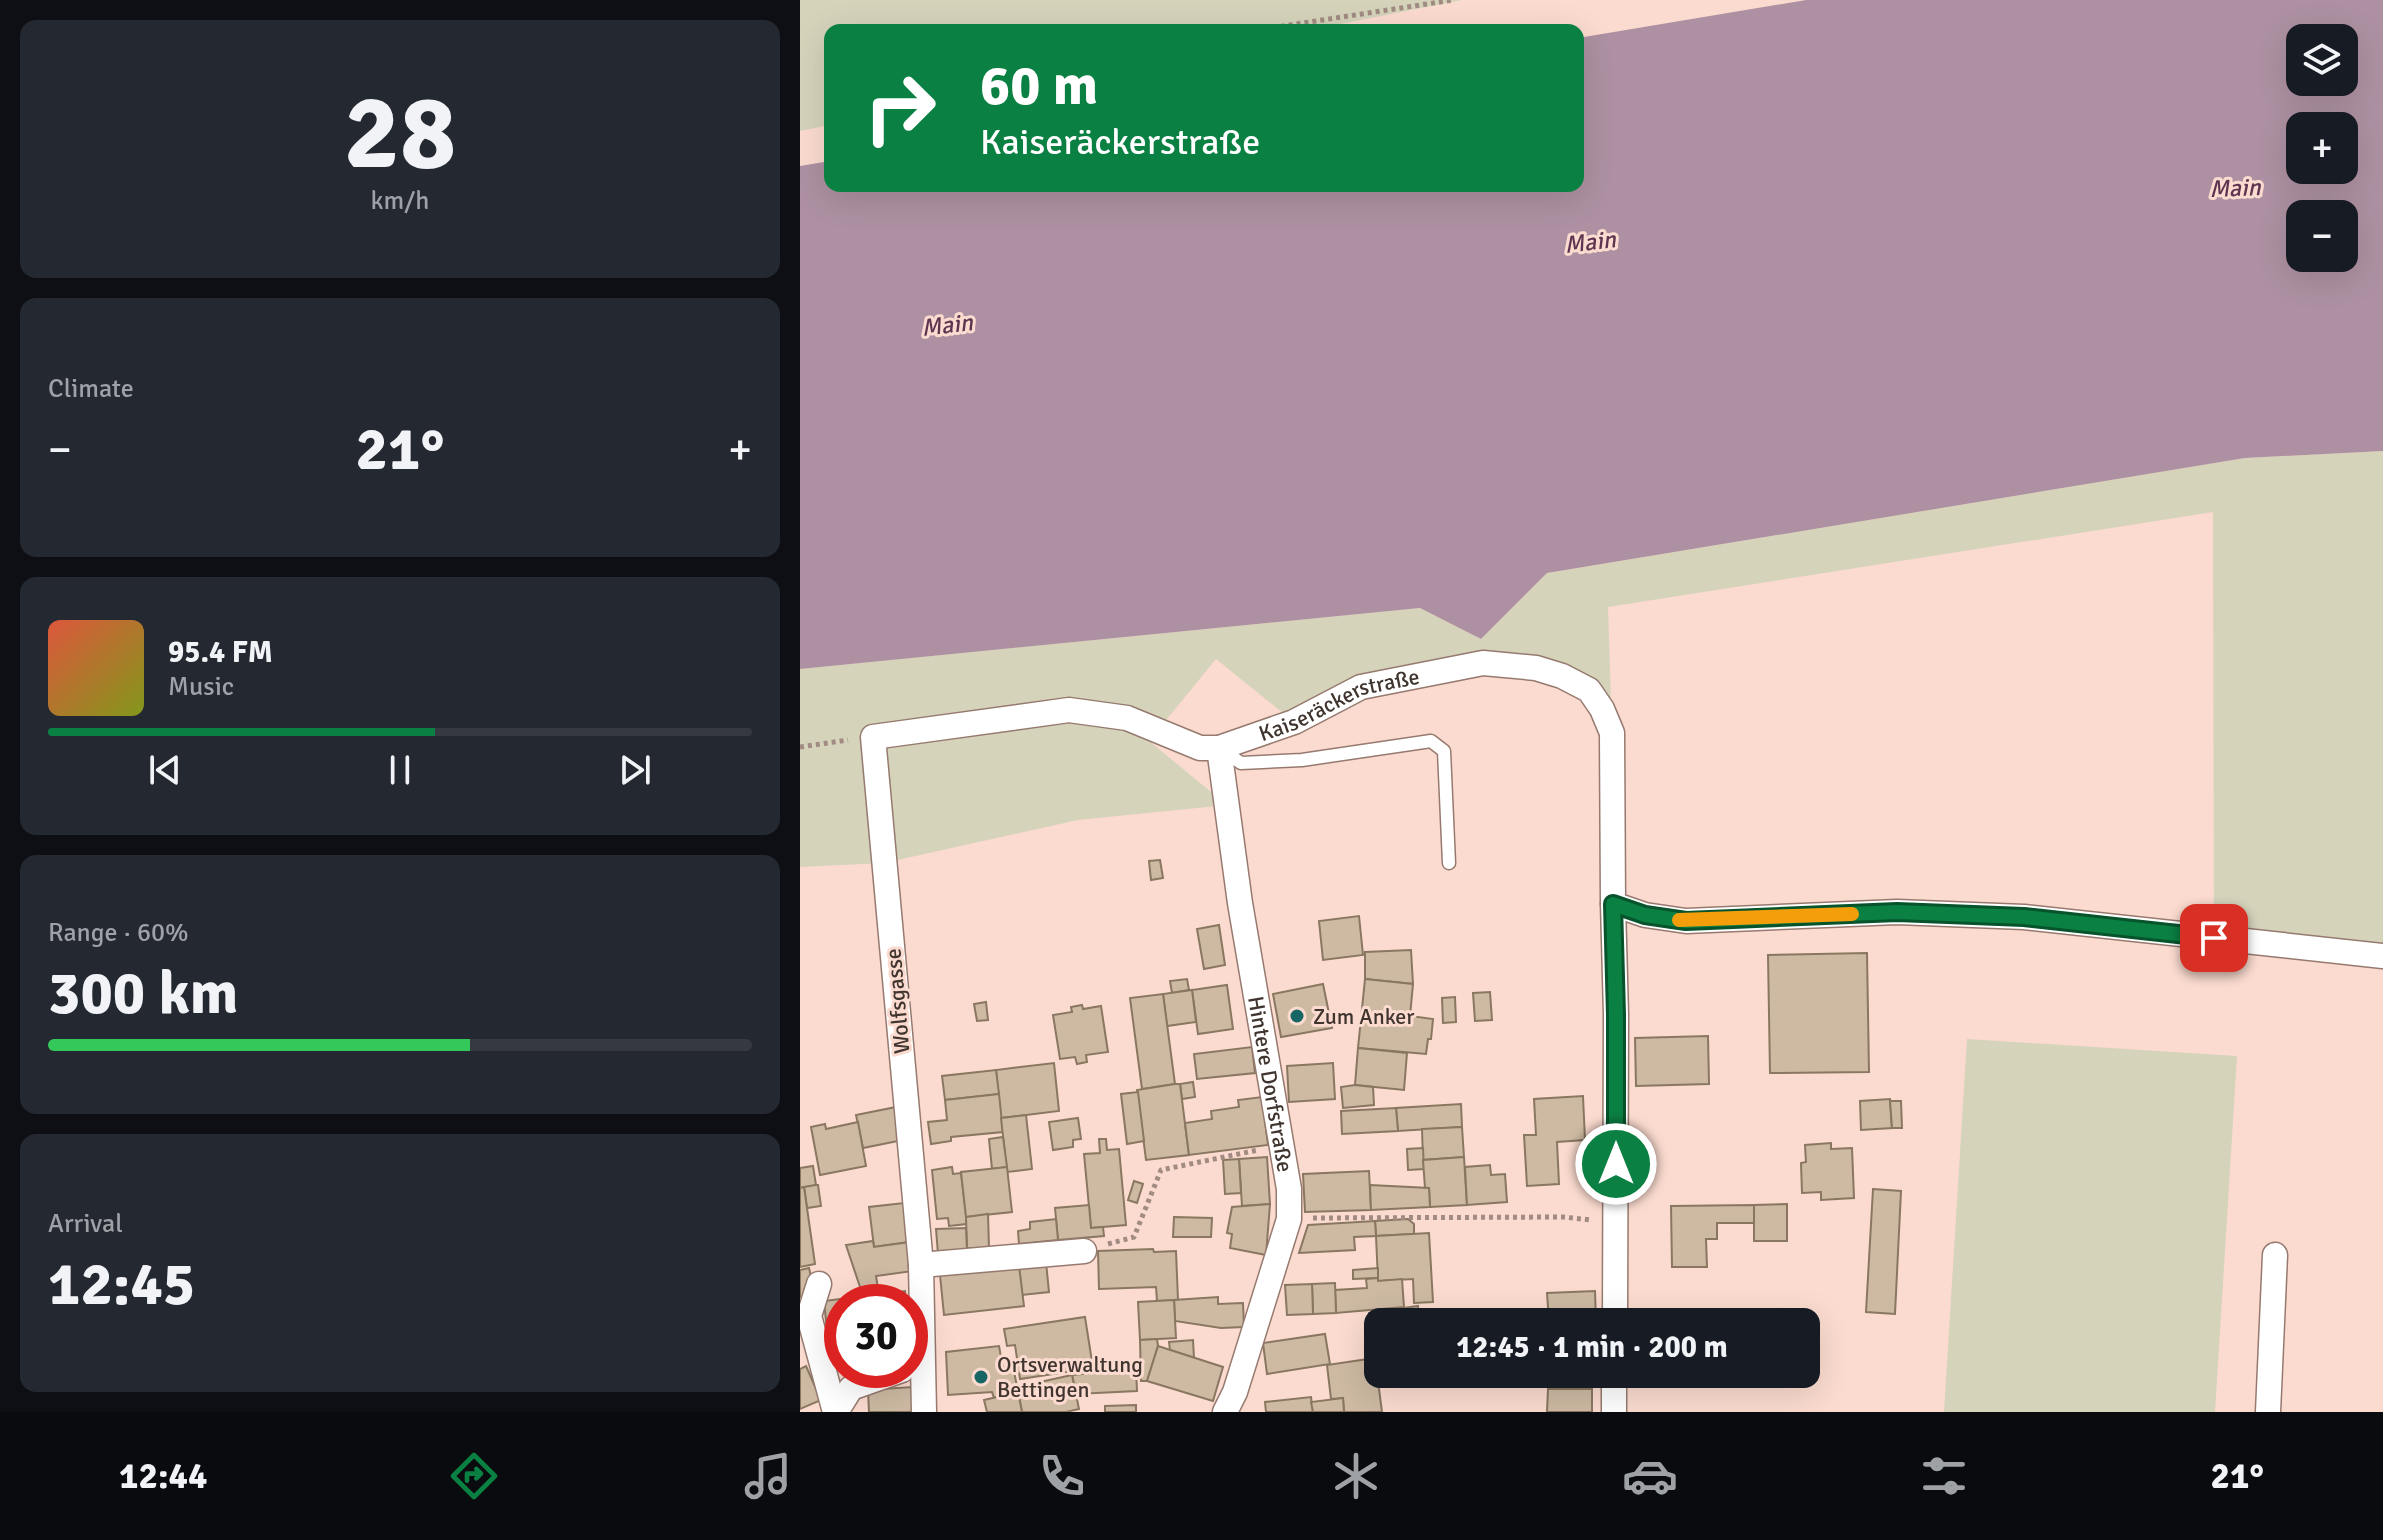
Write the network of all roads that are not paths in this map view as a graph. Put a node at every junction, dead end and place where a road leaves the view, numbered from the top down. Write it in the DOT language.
graph roads {
  1 [pos="1219,748"];
  2 [pos="1449,863"];
  3 [pos="1613,904"];
  4 [pos="2383,956"];
  5 [pos="1084,1251"];
  6 [pos="2275,1255"];
  7 [pos="921,1265"];
  8 [pos="819,1284"];
  9 [pos="919,1284"];
  10 [pos="1615,1308"];
  11 [pos="851,1388"];
  12 [pos="917,1388"];
  13 [pos="1614,1388"];
  14 [pos="836,1412"];
  15 [pos="924,1412"];
  16 [pos="1225,1412"];
  17 [pos="1614,1412"];
  18 [pos="2268,1412"];
  1 -- 2 [label="lane"];
  1 -- 3 [label="street, Kaiseräckerstraße"];
  1 -- 7 [label="street, Wolfsgasse"];
  1 -- 16 [label="street, Hintere Dorfstraße"];
  3 -- 4 [label="street"];
  3 -- 10 [label="street, Kaiseräckerstraße"];
  5 -- 7 [label="street"];
  6 -- 18 [label="street"];
  7 -- 9 [label="street, Wolfsgasse"];
  8 -- 14 [label="street"];
  11 -- 14 [label="street"];
  12 -- 15 [label="street, Wolfsgasse"];
  13 -- 17 [label="street"];
}
